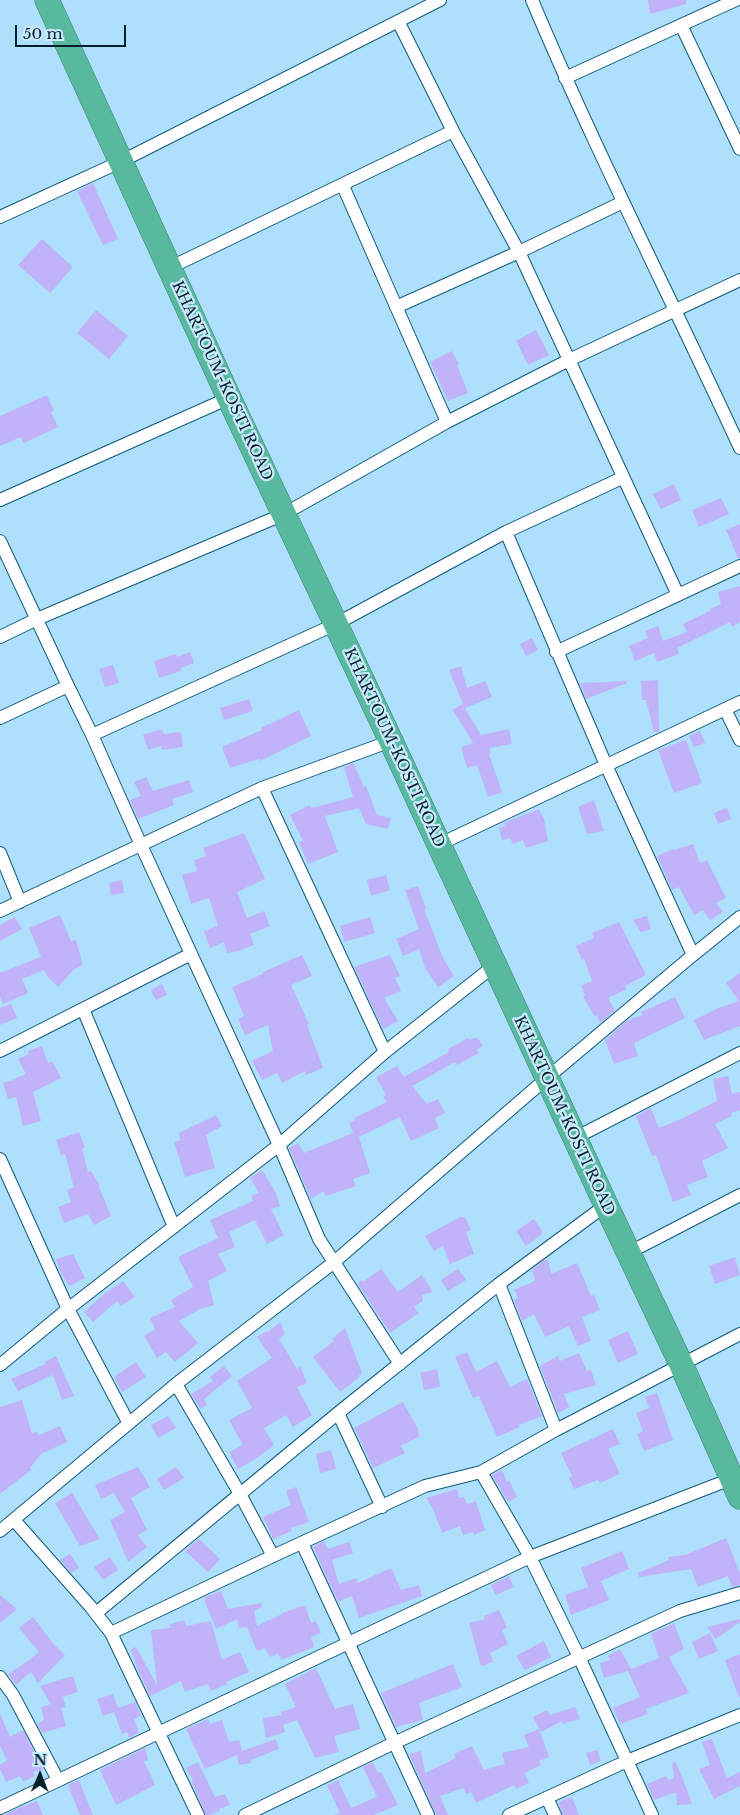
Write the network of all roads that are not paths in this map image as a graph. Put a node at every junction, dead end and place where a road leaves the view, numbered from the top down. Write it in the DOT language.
graph roads {
  1 [pos="47,0"];
  2 [pos="438,0"];
  3 [pos="532,0"];
  4 [pos="736,0"];
  5 [pos="398,21"];
  6 [pos="681,25"];
  7 [pos="565,78"];
  8 [pos="453,131"];
  9 [pos="740,146"];
  10 [pos="120,162"];
  11 [pos="343,186"];
  12 [pos="623,202"];
  13 [pos="0,217"];
  14 [pos="519,252"];
  15 [pos="169,268"];
  16 [pos="740,280"];
  17 [pos="396,307"];
  18 [pos="677,310"];
  19 [pos="569,360"];
  20 [pos="229,398"];
  21 [pos="740,416"];
  22 [pos="447,422"];
  23 [pos="728,422"];
  24 [pos="740,448"];
  25 [pos="622,478"];
  26 [pos="0,500"];
  27 [pos="284,514"];
  28 [pos="506,532"];
  29 [pos="0,541"];
  30 [pos="740,566"];
  31 [pos="678,595"];
  32 [pos="37,619"];
  33 [pos="336,624"];
  34 [pos="0,637"];
  35 [pos="556,652"];
  36 [pos="68,686"];
  37 [pos="740,702"];
  38 [pos="726,708"];
  39 [pos="0,718"];
  40 [pos="92,734"];
  41 [pos="740,740"];
  42 [pos="391,741"];
  43 [pos="606,765"];
  44 [pos="262,788"];
  45 [pos="440,844"];
  46 [pos="141,845"];
  47 [pos="0,853"];
  48 [pos="20,902"];
  49 [pos="0,911"];
  50 [pos="740,917"];
  51 [pos="191,954"];
  52 [pos="693,956"];
  53 [pos="495,965"];
  54 [pos="84,1009"];
  55 [pos="0,1051"];
  56 [pos="385,1052"];
  57 [pos="740,1053"];
  58 [pos="547,1078"];
  59 [pos="575,1138"];
  60 [pos="279,1145"];
  61 [pos="0,1159"];
  62 [pos="740,1195"];
  63 [pos="606,1205"];
  64 [pos="174,1227"];
  65 [pos="628,1253"];
  66 [pos="333,1263"];
  67 [pos="499,1284"];
  68 [pos="68,1309"];
  69 [pos="740,1334"];
  70 [pos="400,1364"];
  71 [pos="681,1364"];
  72 [pos="0,1366"];
  73 [pos="176,1384"];
  74 [pos="338,1413"];
  75 [pos="128,1422"];
  76 [pos="556,1430"];
  77 [pos="481,1472"];
  78 [pos="737,1484"];
  79 [pos="240,1494"];
  80 [pos="382,1507"];
  81 [pos="14,1520"];
  82 [pos="0,1532"];
  83 [pos="302,1544"];
  84 [pos="273,1556"];
  85 [pos="530,1557"];
  86 [pos="740,1593"];
  87 [pos="96,1613"];
  88 [pos="112,1633"];
  89 [pos="349,1642"];
  90 [pos="579,1657"];
  91 [pos="1,1680"];
  92 [pos="740,1716"];
  93 [pos="159,1732"];
  94 [pos="394,1743"];
  95 [pos="627,1761"];
  96 [pos="58,1780"];
  97 [pos="547,1798"];
  98 [pos="0,1808"];
  99 [pos="198,1815"];
  100 [pos="245,1815"];
  101 [pos="428,1815"];
  102 [pos="510,1815"];
  103 [pos="555,1815"];
  104 [pos="652,1815"];
  1 -- 10 [label="highway, KHARTOUM-KOSTI ROAD"];
  2 -- 5 [label="street"];
  3 -- 7 [label="street"];
  4 -- 6 [label="street"];
  5 -- 8 [label="street"];
  5 -- 10 [label="street"];
  6 -- 7 [label="street"];
  6 -- 9 [label="street"];
  7 -- 12 [label="street"];
  8 -- 11 [label="street"];
  8 -- 14 [label="street"];
  10 -- 13 [label="street"];
  10 -- 15 [label="highway, KHARTOUM-KOSTI ROAD"];
  11 -- 15 [label="street"];
  11 -- 17 [label="street"];
  12 -- 14 [label="street"];
  12 -- 18 [label="street"];
  14 -- 17 [label="street"];
  14 -- 19 [label="street"];
  15 -- 20 [label="highway, KHARTOUM-KOSTI ROAD"];
  16 -- 18 [label="street"];
  17 -- 22 [label="street"];
  18 -- 19 [label="street"];
  18 -- 23 [label="street"];
  19 -- 22 [label="street"];
  19 -- 25 [label="street"];
  20 -- 26 [label="street"];
  20 -- 27 [label="highway, KHARTOUM-KOSTI ROAD"];
  21 -- 23 [label="street"];
  22 -- 27 [label="street"];
  23 -- 24 [label="street"];
  25 -- 28 [label="street"];
  25 -- 31 [label="street"];
  27 -- 32 [label="street"];
  27 -- 33 [label="highway, KHARTOUM-KOSTI ROAD"];
  28 -- 33 [label="street"];
  28 -- 35 [label="street"];
  29 -- 32 [label="street"];
  30 -- 31 [label="street"];
  31 -- 35 [label="street"];
  32 -- 34 [label="street"];
  32 -- 36 [label="street"];
  33 -- 40 [label="street"];
  33 -- 42 [label="highway, KHARTOUM-KOSTI ROAD"];
  35 -- 43 [label="street"];
  36 -- 39 [label="street"];
  36 -- 40 [label="street"];
  37 -- 38 [label="street"];
  38 -- 41 [label="street"];
  38 -- 43 [label="street"];
  40 -- 46 [label="street"];
  42 -- 44 [label="street"];
  42 -- 45 [label="highway, KHARTOUM-KOSTI ROAD"];
  43 -- 45 [label="street"];
  43 -- 52 [label="street"];
  44 -- 46 [label="street"];
  44 -- 56 [label="street"];
  45 -- 53 [label="highway, KHARTOUM-KOSTI ROAD"];
  46 -- 48 [label="street"];
  46 -- 51 [label="street"];
  47 -- 48 [label="street"];
  48 -- 49 [label="street"];
  50 -- 52 [label="street"];
  51 -- 54 [label="street"];
  51 -- 60 [label="street"];
  52 -- 58 [label="street"];
  53 -- 56 [label="street"];
  53 -- 58 [label="highway, KHARTOUM-KOSTI ROAD"];
  54 -- 55 [label="street"];
  54 -- 64 [label="street"];
  56 -- 60 [label="street"];
  57 -- 59 [label="street"];
  58 -- 59 [label="highway, KHARTOUM-KOSTI ROAD"];
  58 -- 66 [label="street"];
  59 -- 63 [label="highway, KHARTOUM-KOSTI ROAD"];
  60 -- 64 [label="street"];
  60 -- 66 [label="street"];
  61 -- 68 [label="street"];
  62 -- 65 [label="street"];
  63 -- 65 [label="highway, KHARTOUM-KOSTI ROAD"];
  63 -- 67 [label="street"];
  64 -- 68 [label="street"];
  65 -- 71 [label="highway, KHARTOUM-KOSTI ROAD"];
  66 -- 70 [label="street"];
  66 -- 73 [label="street"];
  67 -- 70 [label="street"];
  67 -- 76 [label="street"];
  68 -- 72 [label="street"];
  68 -- 75 [label="street"];
  69 -- 71 [label="street"];
  70 -- 74 [label="street"];
  71 -- 76 [label="street"];
  71 -- 78 [label="highway, KHARTOUM-KOSTI ROAD"];
  73 -- 75 [label="street"];
  73 -- 79 [label="street"];
  74 -- 79 [label="street"];
  74 -- 80 [label="street"];
  75 -- 81 [label="street"];
  76 -- 77 [label="street"];
  77 -- 80 [label="street"];
  77 -- 85 [label="street"];
  78 -- 85 [label="street"];
  79 -- 84 [label="street"];
  79 -- 87 [label="street"];
  80 -- 83 [label="street"];
  81 -- 82 [label="street"];
  81 -- 87 [label="street"];
  83 -- 84 [label="street"];
  83 -- 89 [label="street"];
  84 -- 88 [label="street"];
  85 -- 89 [label="street"];
  85 -- 90 [label="street"];
  86 -- 90 [label="street"];
  87 -- 88 [label="street"];
  88 -- 93 [label="street"];
  89 -- 93 [label="street"];
  89 -- 94 [label="street"];
  90 -- 94 [label="street"];
  90 -- 95 [label="street"];
  91 -- 96 [label="street"];
  92 -- 95 [label="street"];
  93 -- 96 [label="street"];
  93 -- 99 [label="street"];
  94 -- 100 [label="street"];
  94 -- 101 [label="street"];
  95 -- 97 [label="street"];
  95 -- 104 [label="street"];
  96 -- 98 [label="street"];
  97 -- 102 [label="street"];
  97 -- 103 [label="street"];
}
